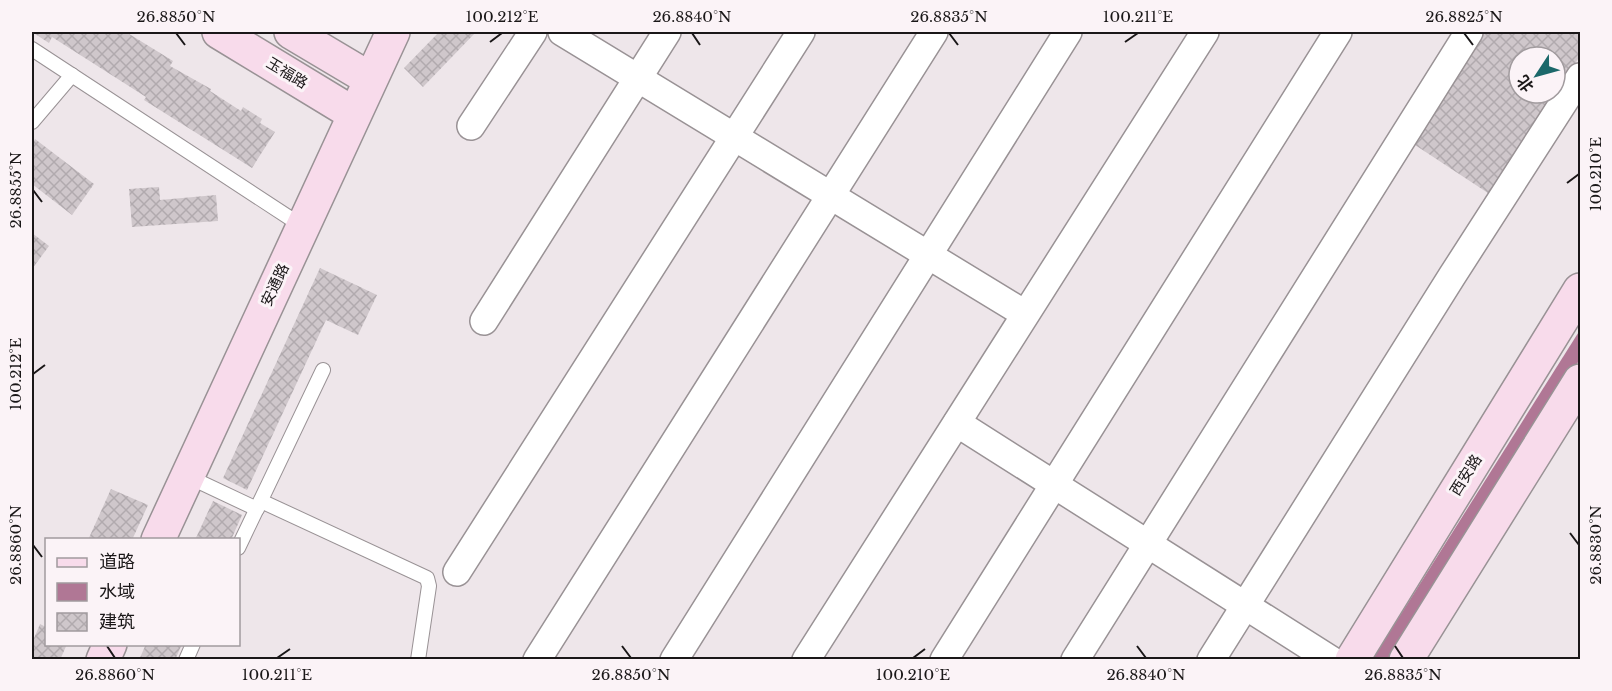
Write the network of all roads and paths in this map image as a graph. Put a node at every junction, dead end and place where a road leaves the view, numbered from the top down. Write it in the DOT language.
graph roads {
  1 [pos="219,32"];
  2 [pos="291,32"];
  3 [pos="393,32"];
  4 [pos="533,32"];
  5 [pos="562,32"];
  6 [pos="667,32"];
  7 [pos="801,32"];
  8 [pos="934,32"];
  9 [pos="1068,32"];
  10 [pos="1205,32"];
  11 [pos="1338,32"];
  12 [pos="1469,32"];
  13 [pos="32,49"];
  14 [pos="72,75"];
  15 [pos="1581,77"];
  16 [pos="638,78"];
  17 [pos="370,79"];
  18 [pos="354,114"];
  19 [pos="32,122"];
  20 [pos="471,126"];
  21 [pos="734,136"];
  22 [pos="830,195"];
  23 [pos="302,226"];
  24 [pos="928,255"];
  25 [pos="1581,290"];
  26 [pos="1025,314"];
  27 [pos="484,321"];
  28 [pos="323,370"];
  29 [pos="1581,381"];
  30 [pos="957,423"];
  31 [pos="187,476"];
  32 [pos="1054,484"];
  33 [pos="259,505"];
  34 [pos="159,538"];
  35 [pos="240,544"];
  36 [pos="1148,544"];
  37 [pos="457,572"];
  38 [pos="1245,605"];
  39 [pos="110,646"];
  40 [pos="193,646"];
  41 [pos="103,660"];
  42 [pos="186,660"];
  43 [pos="418,660"];
  44 [pos="537,660"];
  45 [pos="674,660"];
  46 [pos="806,660"];
  47 [pos="944,660"];
  48 [pos="1075,660"];
  49 [pos="1211,660"];
  50 [pos="1331,660"];
  51 [pos="1352,660"];
  52 [pos="1406,660"];
  1 -- 18 [label="street, 玉福路"];
  2 -- 17 [label="street"];
  3 -- 17 [label="street, 安通路"];
  4 -- 20 [label="street"];
  5 -- 16 [label="street"];
  6 -- 16 [label="street"];
  7 -- 21 [label="street"];
  8 -- 22 [label="street"];
  9 -- 24 [label="street"];
  10 -- 26 [label="street"];
  11 -- 32 [label="street"];
  12 -- 36 [label="street"];
  13 -- 14 [label="lane"];
  14 -- 19 [label="lane"];
  14 -- 23 [label="lane"];
  15 -- 38 [label="street"];
  16 -- 21 [label="street"];
  16 -- 27 [label="street"];
  17 -- 18 [label="street, 安通路"];
  18 -- 23 [label="street, 安通路"];
  21 -- 22 [label="street"];
  21 -- 37 [label="street"];
  22 -- 24 [label="street"];
  22 -- 44 [label="street"];
  23 -- 31 [label="street, 安通路"];
  24 -- 26 [label="street"];
  24 -- 45 [label="street"];
  25 -- 51 [label="street, 西安路"];
  26 -- 30 [label="street"];
  28 -- 33 [label="lane"];
  29 -- 52 [label="street"];
  30 -- 32 [label="street"];
  30 -- 46 [label="street"];
  31 -- 33 [label="lane"];
  31 -- 34 [label="street, 安通路"];
  32 -- 36 [label="street"];
  32 -- 47 [label="street"];
  33 -- 35 [label="lane"];
  33 -- 43 [label="lane"];
  36 -- 38 [label="street"];
  36 -- 48 [label="street"];
  38 -- 49 [label="street"];
  38 -- 50 [label="street"];
  39 -- 41 [label="street"];
  40 -- 42 [label="lane"];
}
